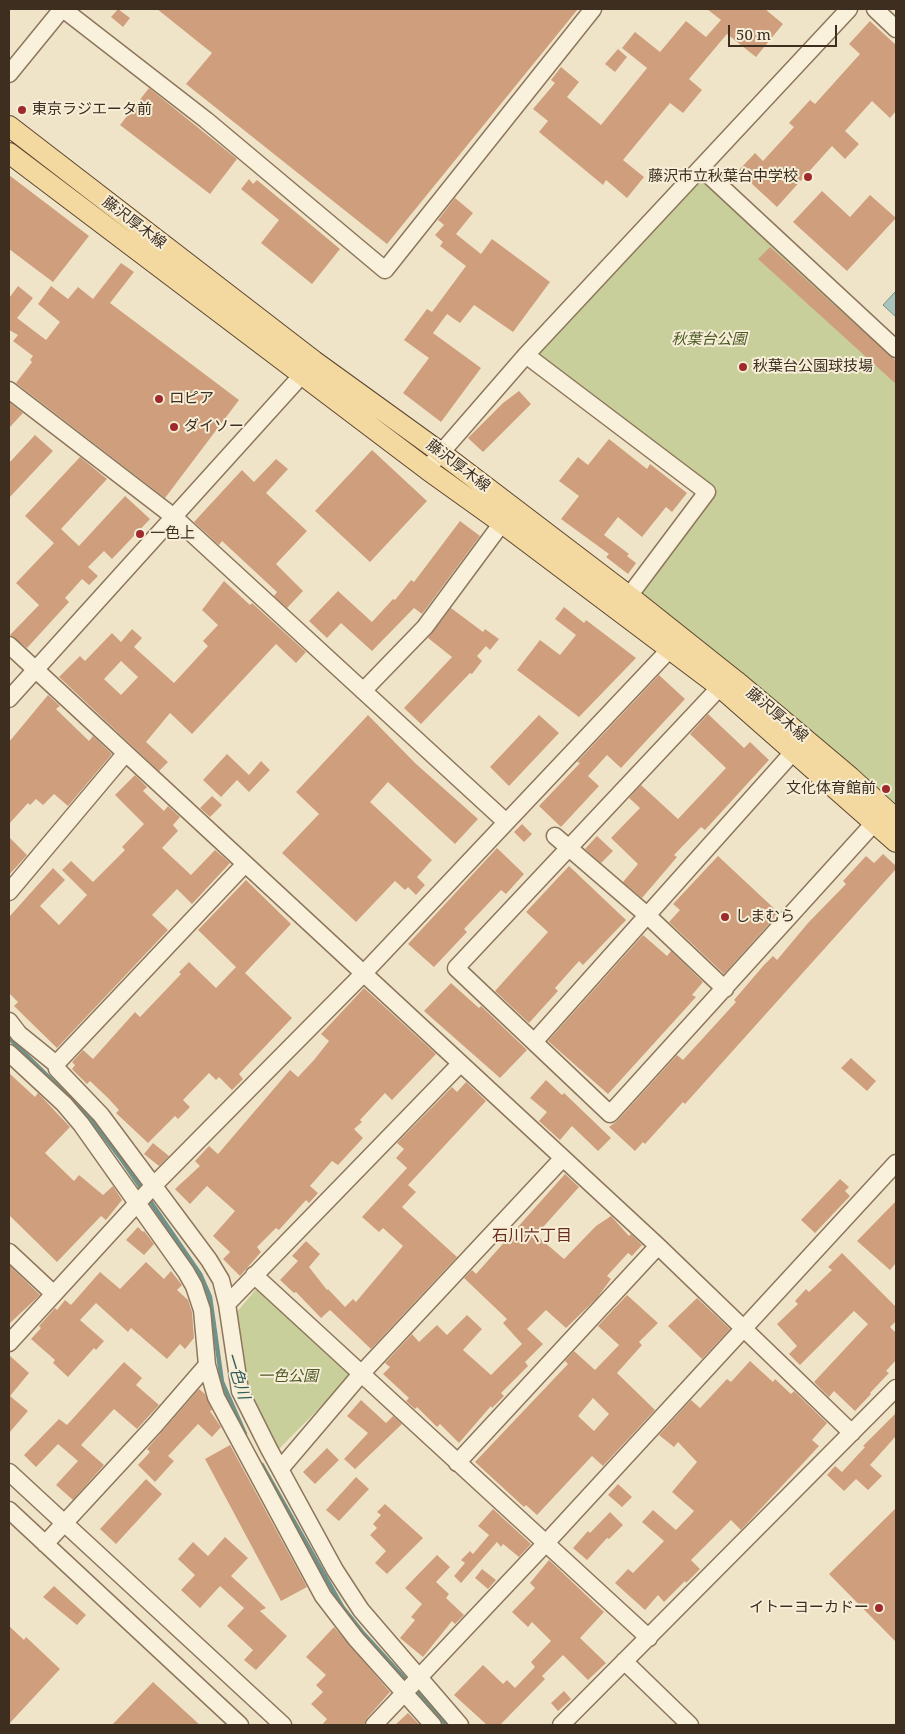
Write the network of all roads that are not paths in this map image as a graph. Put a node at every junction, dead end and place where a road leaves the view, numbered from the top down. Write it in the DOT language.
graph roads {
  1 [pos="62,9"];
  2 [pos="593,9"];
  3 [pos="849,9"];
  4 [pos="875,9"];
  5 [pos="896,29"];
  6 [pos="9,74"];
  7 [pos="9,126"];
  8 [pos="9,153"];
  9 [pos="701,168"];
  10 [pos="896,349"];
  11 [pos="526,355"];
  12 [pos="309,368"];
  13 [pos="9,390"];
  14 [pos="440,452"];
  15 [pos="428,470"];
  16 [pos="174,517"];
  17 [pos="502,523"];
  18 [pos="629,596"];
  19 [pos="9,646"];
  20 [pos="670,649"];
  21 [pos="35,670"];
  22 [pos="720,687"];
  23 [pos="363,691"];
  24 [pos="9,699"];
  25 [pos="794,751"];
  26 [pos="125,754"];
  27 [pos="896,819"];
  28 [pos="506,822"];
  29 [pos="875,822"];
  30 [pos="554,836"];
  31 [pos="896,842"];
  32 [pos="569,848"];
  33 [pos="245,864"];
  34 [pos="9,892"];
  35 [pos="648,916"];
  36 [pos="363,974"];
  37 [pos="725,989"];
  38 [pos="9,1021"];
  39 [pos="534,1042"];
  40 [pos="9,1053"];
  41 [pos="56,1064"];
  42 [pos="460,1064"];
  43 [pos="562,1159"];
  44 [pos="896,1163"];
  45 [pos="146,1193"];
  46 [pos="658,1246"];
  47 [pos="9,1252"];
  48 [pos="254,1276"];
  49 [pos="54,1294"];
  50 [pos="227,1304"];
  51 [pos="744,1328"];
  52 [pos="9,1343"];
  53 [pos="207,1365"];
  54 [pos="361,1374"];
  55 [pos="896,1388"];
  56 [pos="852,1433"];
  57 [pos="457,1463"];
  58 [pos="281,1468"];
  59 [pos="9,1472"];
  60 [pos="9,1510"];
  61 [pos="64,1524"];
  62 [pos="45,1544"];
  63 [pos="546,1544"];
  64 [pos="649,1638"];
  65 [pos="624,1661"];
  66 [pos="412,1685"];
  67 [pos="240,1725"];
  68 [pos="283,1725"];
  69 [pos="374,1725"];
  70 [pos="433,1725"];
  71 [pos="460,1725"];
  72 [pos="561,1725"];
  73 [pos="690,1725"];
  1 -- 2 [label="street"];
  1 -- 6 [label="street"];
  3 -- 9 [label="street"];
  4 -- 5 [label="street"];
  7 -- 12 [label="main road, 藤沢厚木線"];
  8 -- 12 [label="main road, 藤沢厚木線"];
  9 -- 10 [label="street"];
  9 -- 11 [label="street"];
  11 -- 14 [label="street"];
  11 -- 18 [label="street"];
  12 -- 14 [label="main road, 藤沢厚木線"];
  12 -- 15 [label="main road, 藤沢厚木線"];
  12 -- 16 [label="street"];
  13 -- 16 [label="street"];
  14 -- 15 [label="street"];
  14 -- 18 [label="main road, 藤沢厚木線"];
  15 -- 17 [label="main road, 藤沢厚木線"];
  16 -- 21 [label="street"];
  16 -- 23 [label="street"];
  17 -- 20 [label="main road, 藤沢厚木線"];
  17 -- 23 [label="street"];
  18 -- 27 [label="main road, 藤沢厚木線"];
  19 -- 21 [label="street"];
  20 -- 22 [label="main road, 藤沢厚木線"];
  20 -- 28 [label="street"];
  21 -- 24 [label="street"];
  21 -- 26 [label="street"];
  22 -- 25 [label="main road, 藤沢厚木線"];
  22 -- 32 [label="street"];
  23 -- 28 [label="street"];
  25 -- 29 [label="main road, 藤沢厚木線"];
  25 -- 35 [label="street"];
  26 -- 33 [label="street"];
  26 -- 34 [label="street"];
  28 -- 36 [label="street"];
  29 -- 31 [label="main road, 藤沢厚木線"];
  29 -- 37 [label="street"];
  30 -- 32 [label="street"];
  32 -- 35 [label="street"];
  32 -- 39 [label="street"];
  33 -- 36 [label="street"];
  33 -- 41 [label="street"];
  35 -- 37 [label="street"];
  35 -- 39 [label="street"];
  36 -- 42 [label="street"];
  36 -- 45 [label="street"];
  37 -- 39 [label="street"];
  38 -- 41 [label="street"];
  40 -- 45 [label="street"];
  41 -- 45 [label="street"];
  42 -- 43 [label="street"];
  42 -- 48 [label="street"];
  43 -- 46 [label="street"];
  43 -- 54 [label="street"];
  44 -- 51 [label="street"];
  45 -- 49 [label="street"];
  45 -- 50 [label="street"];
  45 -- 53 [label="street"];
  46 -- 51 [label="street"];
  46 -- 57 [label="street"];
  47 -- 49 [label="street"];
  48 -- 50 [label="street"];
  48 -- 54 [label="street"];
  49 -- 52 [label="street"];
  50 -- 58 [label="street"];
  51 -- 56 [label="street"];
  51 -- 63 [label="street"];
  53 -- 61 [label="street"];
  53 -- 66 [label="street"];
  54 -- 57 [label="street"];
  54 -- 58 [label="street"];
  55 -- 56 [label="street"];
  56 -- 64 [label="street"];
  57 -- 63 [label="street"];
  58 -- 66 [label="street"];
  59 -- 61 [label="street"];
  60 -- 62 [label="street"];
  61 -- 62 [label="street"];
  61 -- 68 [label="street"];
  62 -- 67 [label="street"];
  63 -- 64 [label="street"];
  63 -- 66 [label="street"];
  64 -- 65 [label="street"];
  65 -- 72 [label="street"];
  65 -- 73 [label="street"];
  66 -- 69 [label="street"];
  66 -- 70 [label="street"];
  66 -- 71 [label="street"];
}
